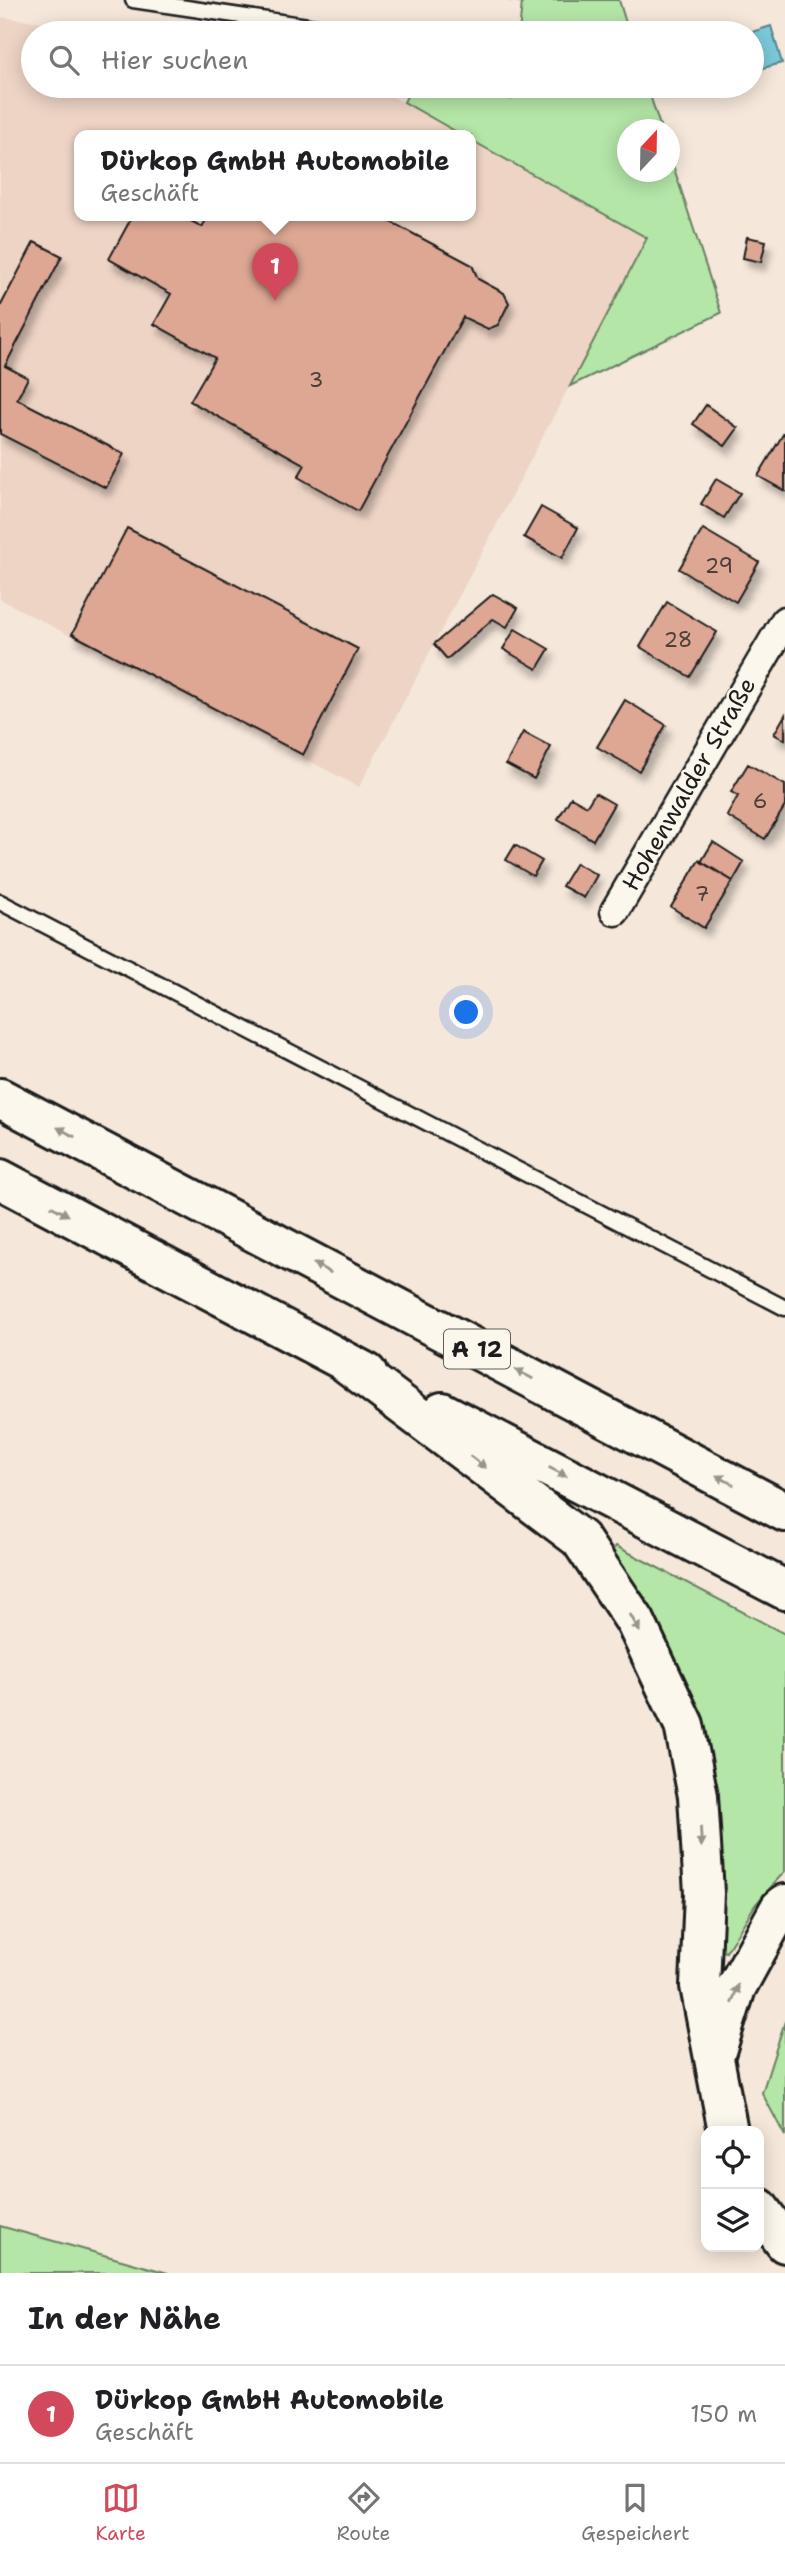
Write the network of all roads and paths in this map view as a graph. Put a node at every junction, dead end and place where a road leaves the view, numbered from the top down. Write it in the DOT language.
graph roads {
  1 [pos="133,0"];
  2 [pos="274,21"];
  3 [pos="785,621"];
  4 [pos="0,902"];
  5 [pos="615,912"];
  6 [pos="0,1098"];
  7 [pos="0,1179"];
  8 [pos="785,1308"];
  9 [pos="345,1362"];
  10 [pos="785,1512"];
  11 [pos="785,1590"];
  12 [pos="785,1904"];
  13 [pos="714,2059"];
  14 [pos="727,2126"];
  15 [pos="764,2215"];
  16 [pos="785,2243"];
  1 -- 2 [label="lane"];
  3 -- 5 [label="street, Hohenwalder Straße"];
  4 -- 8 [label="lane"];
  10 -- 6 [label="highway, A 12, one-way"];
  7 -- 9 [label="highway, one-way"];
  9 -- 11 [label="highway, one-way"];
  9 -- 13 [label="highway, one-way"];
  13 -- 12 [label="highway, one-way"];
  13 -- 14 [label="highway"];
  15 -- 16 [label="highway"];
}
